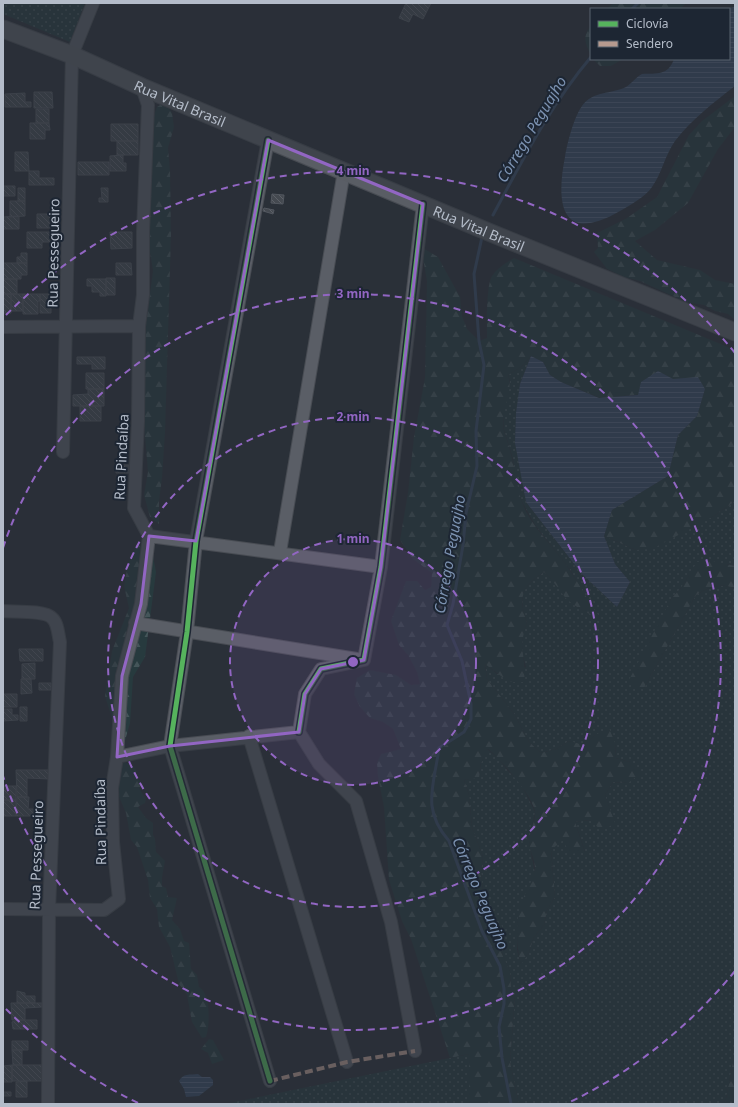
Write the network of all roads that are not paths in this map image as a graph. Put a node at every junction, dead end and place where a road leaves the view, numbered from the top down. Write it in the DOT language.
graph roads {
  1 [pos="92,3"];
  2 [pos="3,29"];
  3 [pos="72,55"];
  4 [pos="142,87"];
  5 [pos="268,140"];
  6 [pos="344,171"];
  7 [pos="423,204"];
  8 [pos="139,326"];
  9 [pos="3,327"];
  10 [pos="66,327"];
  11 [pos="735,332"];
  12 [pos="63,452"];
  13 [pos="149,536"];
  14 [pos="196,541"];
  15 [pos="280,552"];
  16 [pos="381,567"];
  17 [pos="3,611"];
  18 [pos="135,623"];
  19 [pos="187,632"];
  20 [pos="364,660"];
  21 [pos="299,732"];
  22 [pos="249,736"];
  23 [pos="170,746"];
  24 [pos="117,757"];
  25 [pos="3,909"];
  26 [pos="49,910"];
  27 [pos="415,1051"];
  28 [pos="347,1062"];
  29 [pos="270,1081"];
  30 [pos="48,1104"];
  1 -- 3 [label="street, Rua Pessegueiro"];
  2 -- 3 [label="main road, Rua Vital Brasil"];
  3 -- 4 [label="main road, Rua Vital Brasil"];
  3 -- 10 [label="street, Rua Pessegueiro"];
  4 -- 5 [label="main road, Rua Vital Brasil"];
  4 -- 8 [label="street, Rua Pindaíba"];
  5 -- 6 [label="main road, Rua Vital Brasil"];
  5 -- 14 [label="street"];
  6 -- 7 [label="main road, Rua Vital Brasil"];
  6 -- 15 [label="street"];
  7 -- 11 [label="main road, Rua Vital Brasil"];
  7 -- 16 [label="street"];
  8 -- 10 [label="street"];
  8 -- 13 [label="street, Rua Pindaíba"];
  9 -- 10 [label="street"];
  10 -- 12 [label="street, Rua Pessegueiro"];
  13 -- 14 [label="street"];
  13 -- 18 [label="street, Rua Pindaíba"];
  14 -- 15 [label="street"];
  14 -- 19 [label="street"];
  15 -- 16 [label="street"];
  16 -- 20 [label="street"];
  17 -- 26 [label="street, Rua Pessegueiro"];
  18 -- 19 [label="street"];
  18 -- 24 [label="street, Rua Pindaíba"];
  19 -- 20 [label="street"];
  19 -- 23 [label="street"];
  20 -- 21 [label="street"];
  21 -- 22 [label="street"];
  21 -- 27 [label="street"];
  22 -- 23 [label="street"];
  22 -- 28 [label="street"];
  23 -- 24 [label="street"];
  23 -- 29 [label="street"];
  24 -- 26 [label="street, Rua Pindaíba"];
  25 -- 26 [label="street"];
  26 -- 30 [label="street, Rua Pessegueiro"];
}
